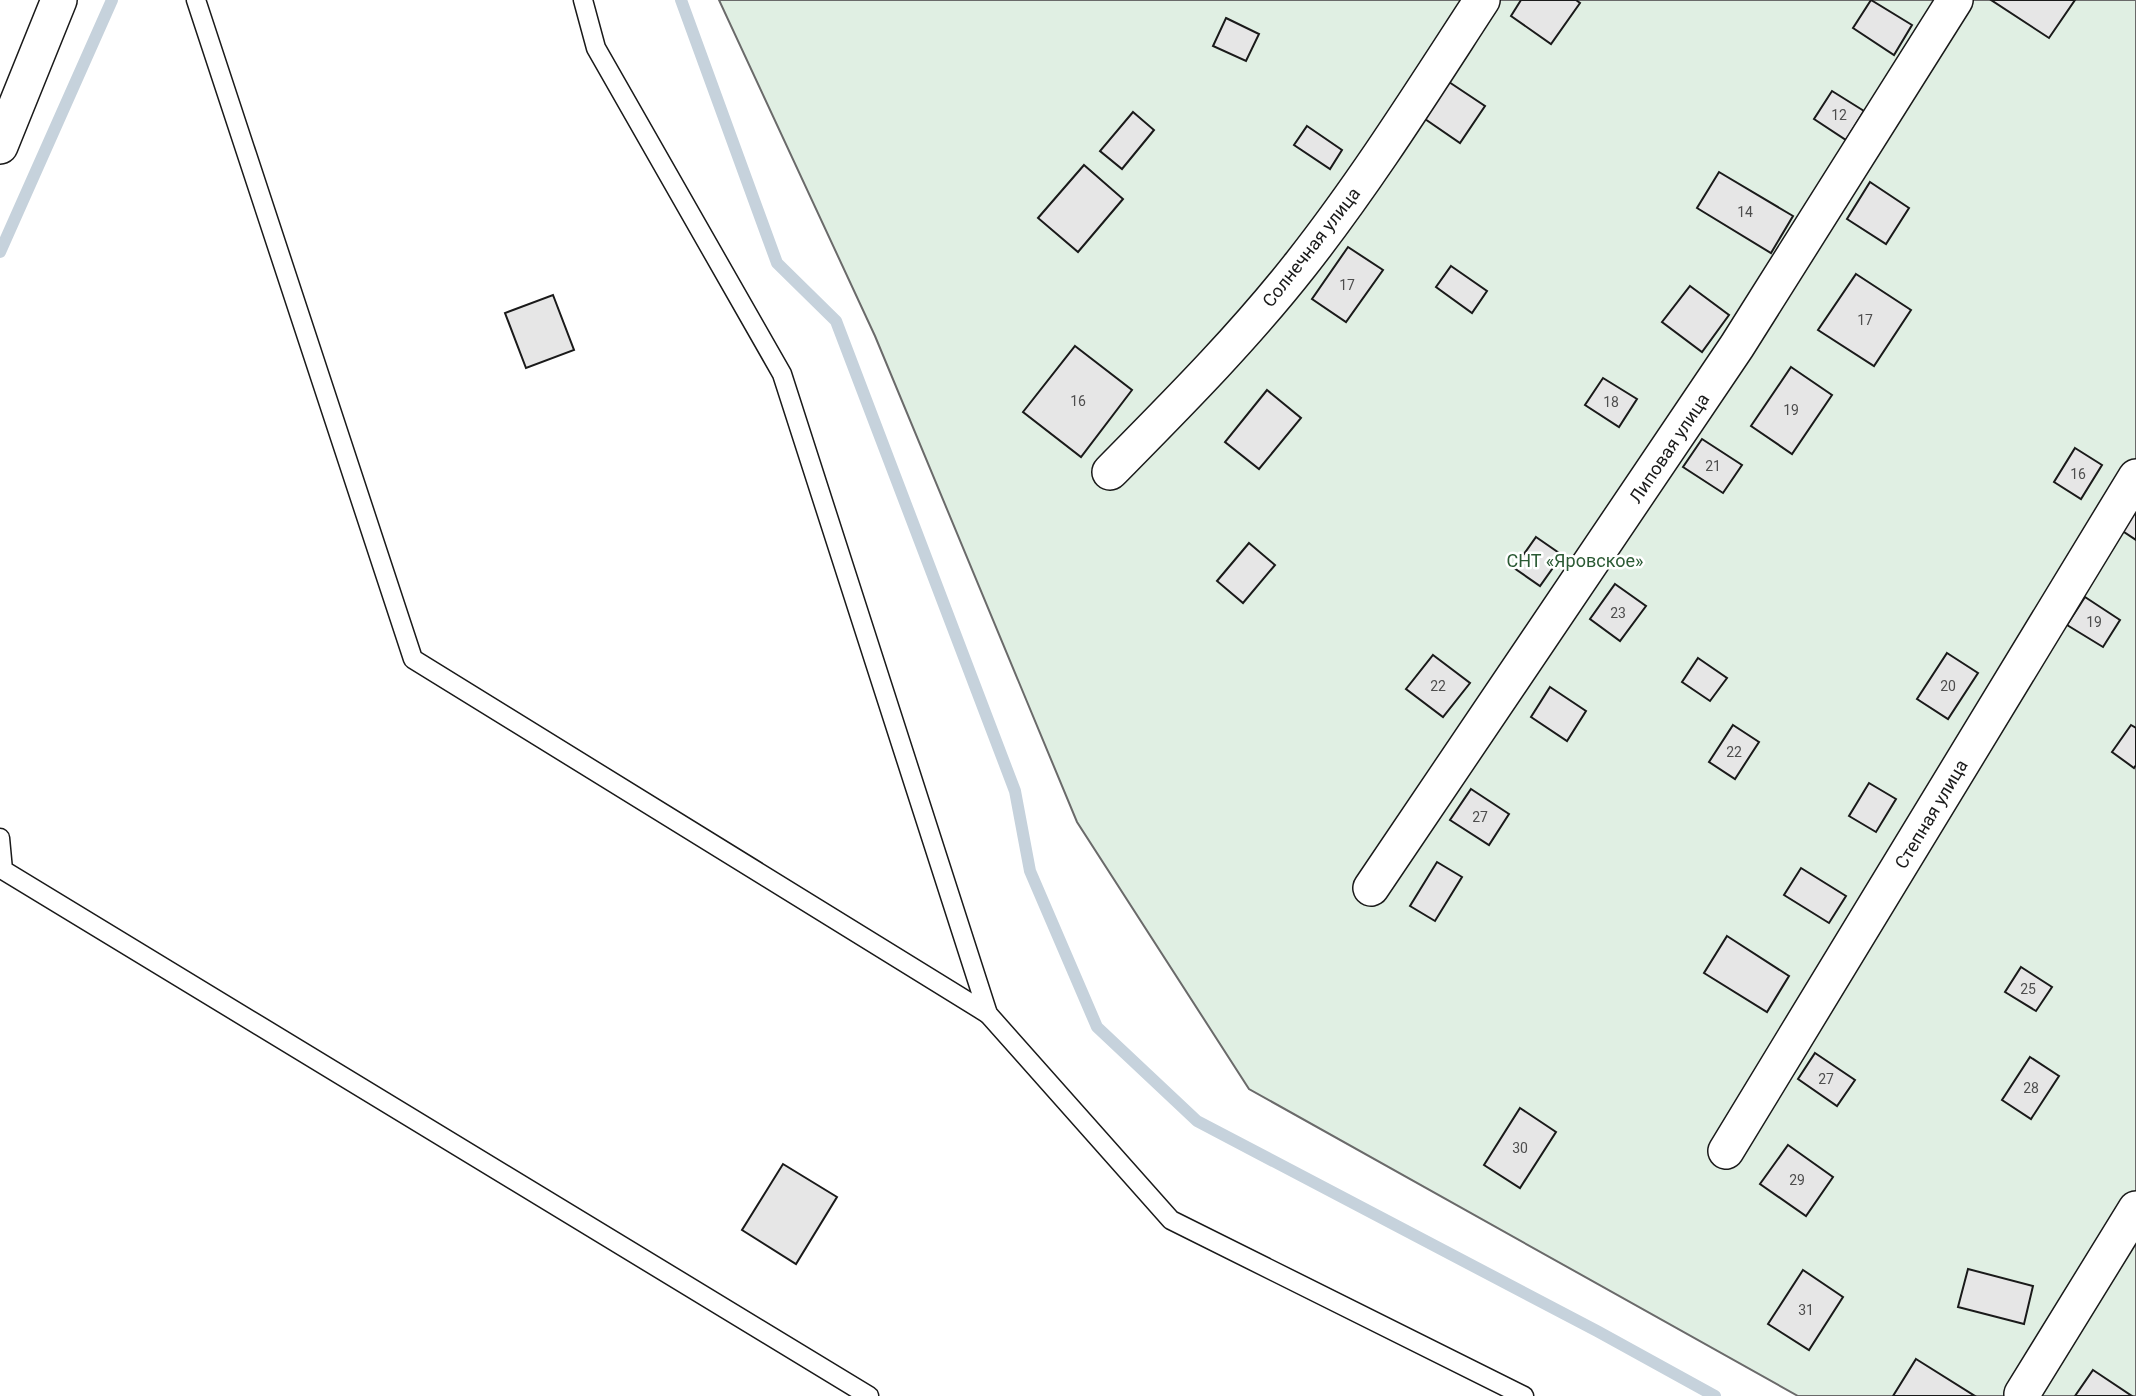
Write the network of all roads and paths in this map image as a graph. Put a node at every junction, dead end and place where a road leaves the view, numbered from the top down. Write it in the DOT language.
graph roads {
  1 [pos="59,0"];
  2 [pos="196,0"];
  3 [pos="583,0"];
  4 [pos="1482,0"];
  5 [pos="1955,0"];
  6 [pos="0,146"];
  7 [pos="1110,472"];
  8 [pos="2136,477"];
  9 [pos="0,838"];
  10 [pos="1371,888"];
  11 [pos="988,1014"];
  12 [pos="1726,1151"];
  13 [pos="2136,1209"];
  14 [pos="2022,1394"];
  15 [pos="869,1396"];
  16 [pos="1524,1396"];
  1 -- 6 [label="street"];
  2 -- 11 [label="lane"];
  3 -- 11 [label="lane"];
  4 -- 7 [label="street, Солнечная улица"];
  5 -- 10 [label="street, Липовая улица"];
  8 -- 12 [label="street, Степная улица"];
  9 -- 15 [label="lane"];
  11 -- 16 [label="lane"];
  13 -- 14 [label="street"];
}
